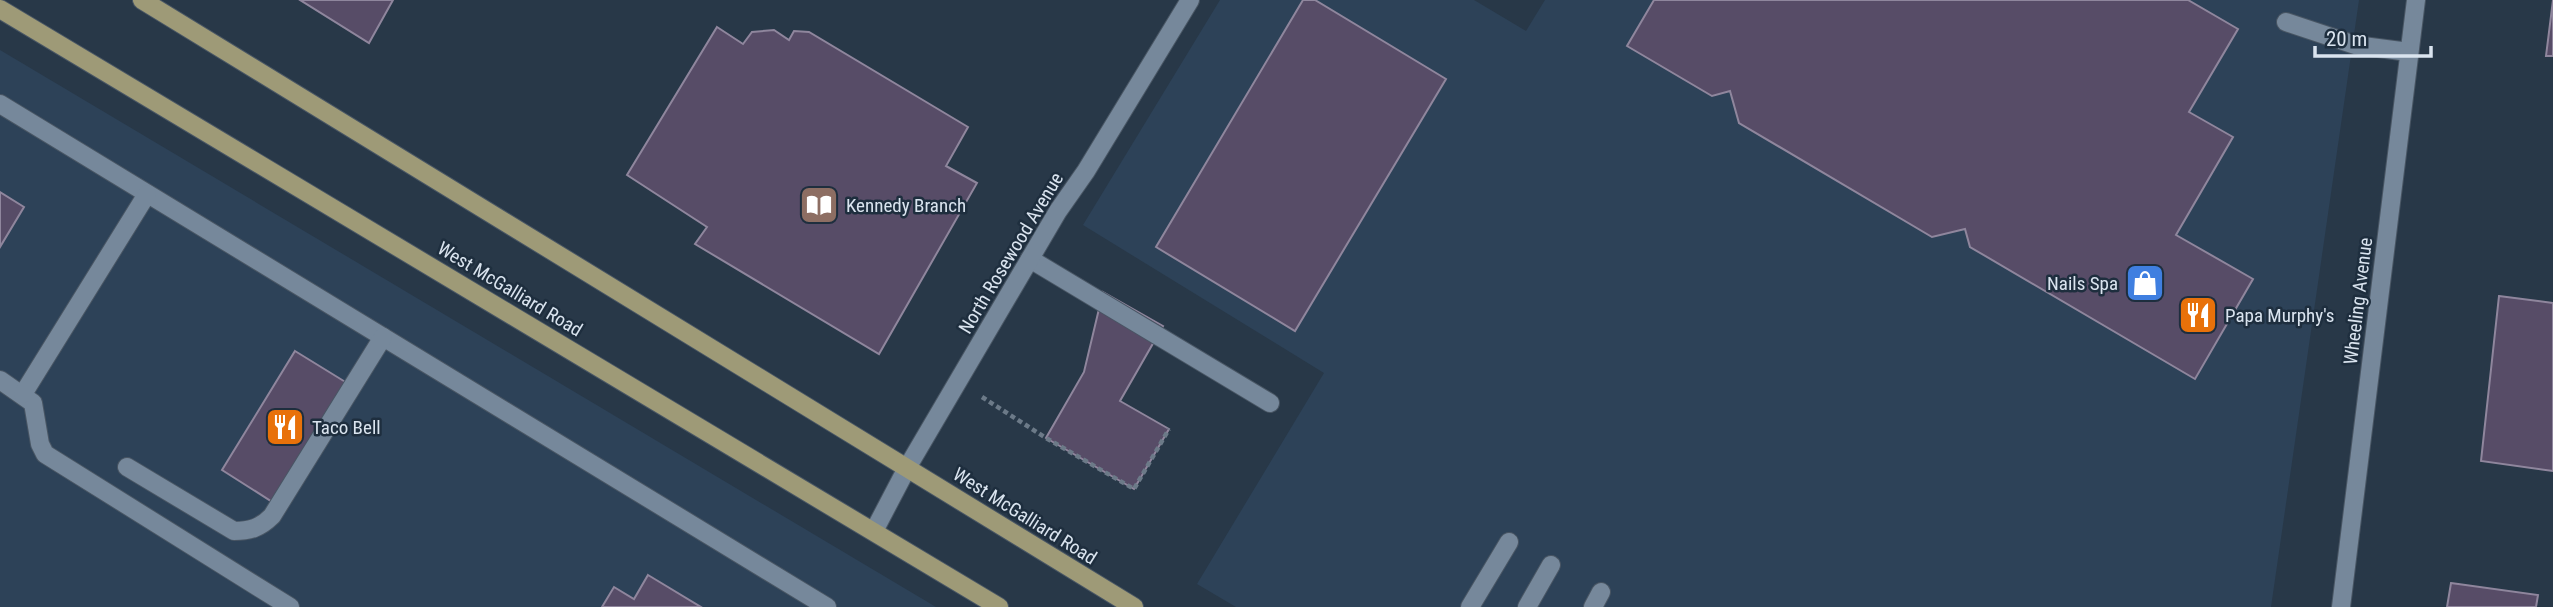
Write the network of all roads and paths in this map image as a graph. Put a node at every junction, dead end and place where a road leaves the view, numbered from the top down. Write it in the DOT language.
graph roads {
  1 [pos="142,0"];
  2 [pos="1190,0"];
  3 [pos="2416,0"];
  4 [pos="0,9"];
  5 [pos="2286,22"];
  6 [pos="2409,52"];
  7 [pos="0,104"];
  8 [pos="147,194"];
  9 [pos="1030,259"];
  10 [pos="383,337"];
  11 [pos="0,380"];
  12 [pos="23,394"];
  13 [pos="979,395"];
  14 [pos="1270,403"];
  15 [pos="1169,429"];
  16 [pos="127,467"];
  17 [pos="907,468"];
  18 [pos="874,531"];
  19 [pos="1509,542"];
  20 [pos="1551,565"];
  21 [pos="290,607"];
  22 [pos="827,607"];
  23 [pos="999,607"];
  24 [pos="1133,607"];
  25 [pos="1470,607"];
  26 [pos="1527,607"];
  27 [pos="2341,607"];
  1 -- 17 [label="main road, West McGalliard Road"];
  2 -- 9 [label="street, North Rosewood Avenue"];
  3 -- 6 [label="street, Wheeling Avenue"];
  4 -- 18 [label="main road, West McGalliard Road"];
  5 -- 6 [label="street"];
  6 -- 27 [label="street, Wheeling Avenue"];
  7 -- 8 [label="street"];
  8 -- 10 [label="street"];
  8 -- 12 [label="street"];
  9 -- 14 [label="street"];
  9 -- 17 [label="street, North Rosewood Avenue"];
  10 -- 16 [label="street"];
  10 -- 22 [label="street"];
  11 -- 12 [label="street"];
  12 -- 21 [label="street"];
  13 -- 15 [label="path"];
  17 -- 18 [label="street, North Rosewood Avenue"];
  17 -- 24 [label="main road, West McGalliard Road"];
  18 -- 23 [label="main road, West McGalliard Road"];
  19 -- 25 [label="street"];
  20 -- 26 [label="street"];
}
